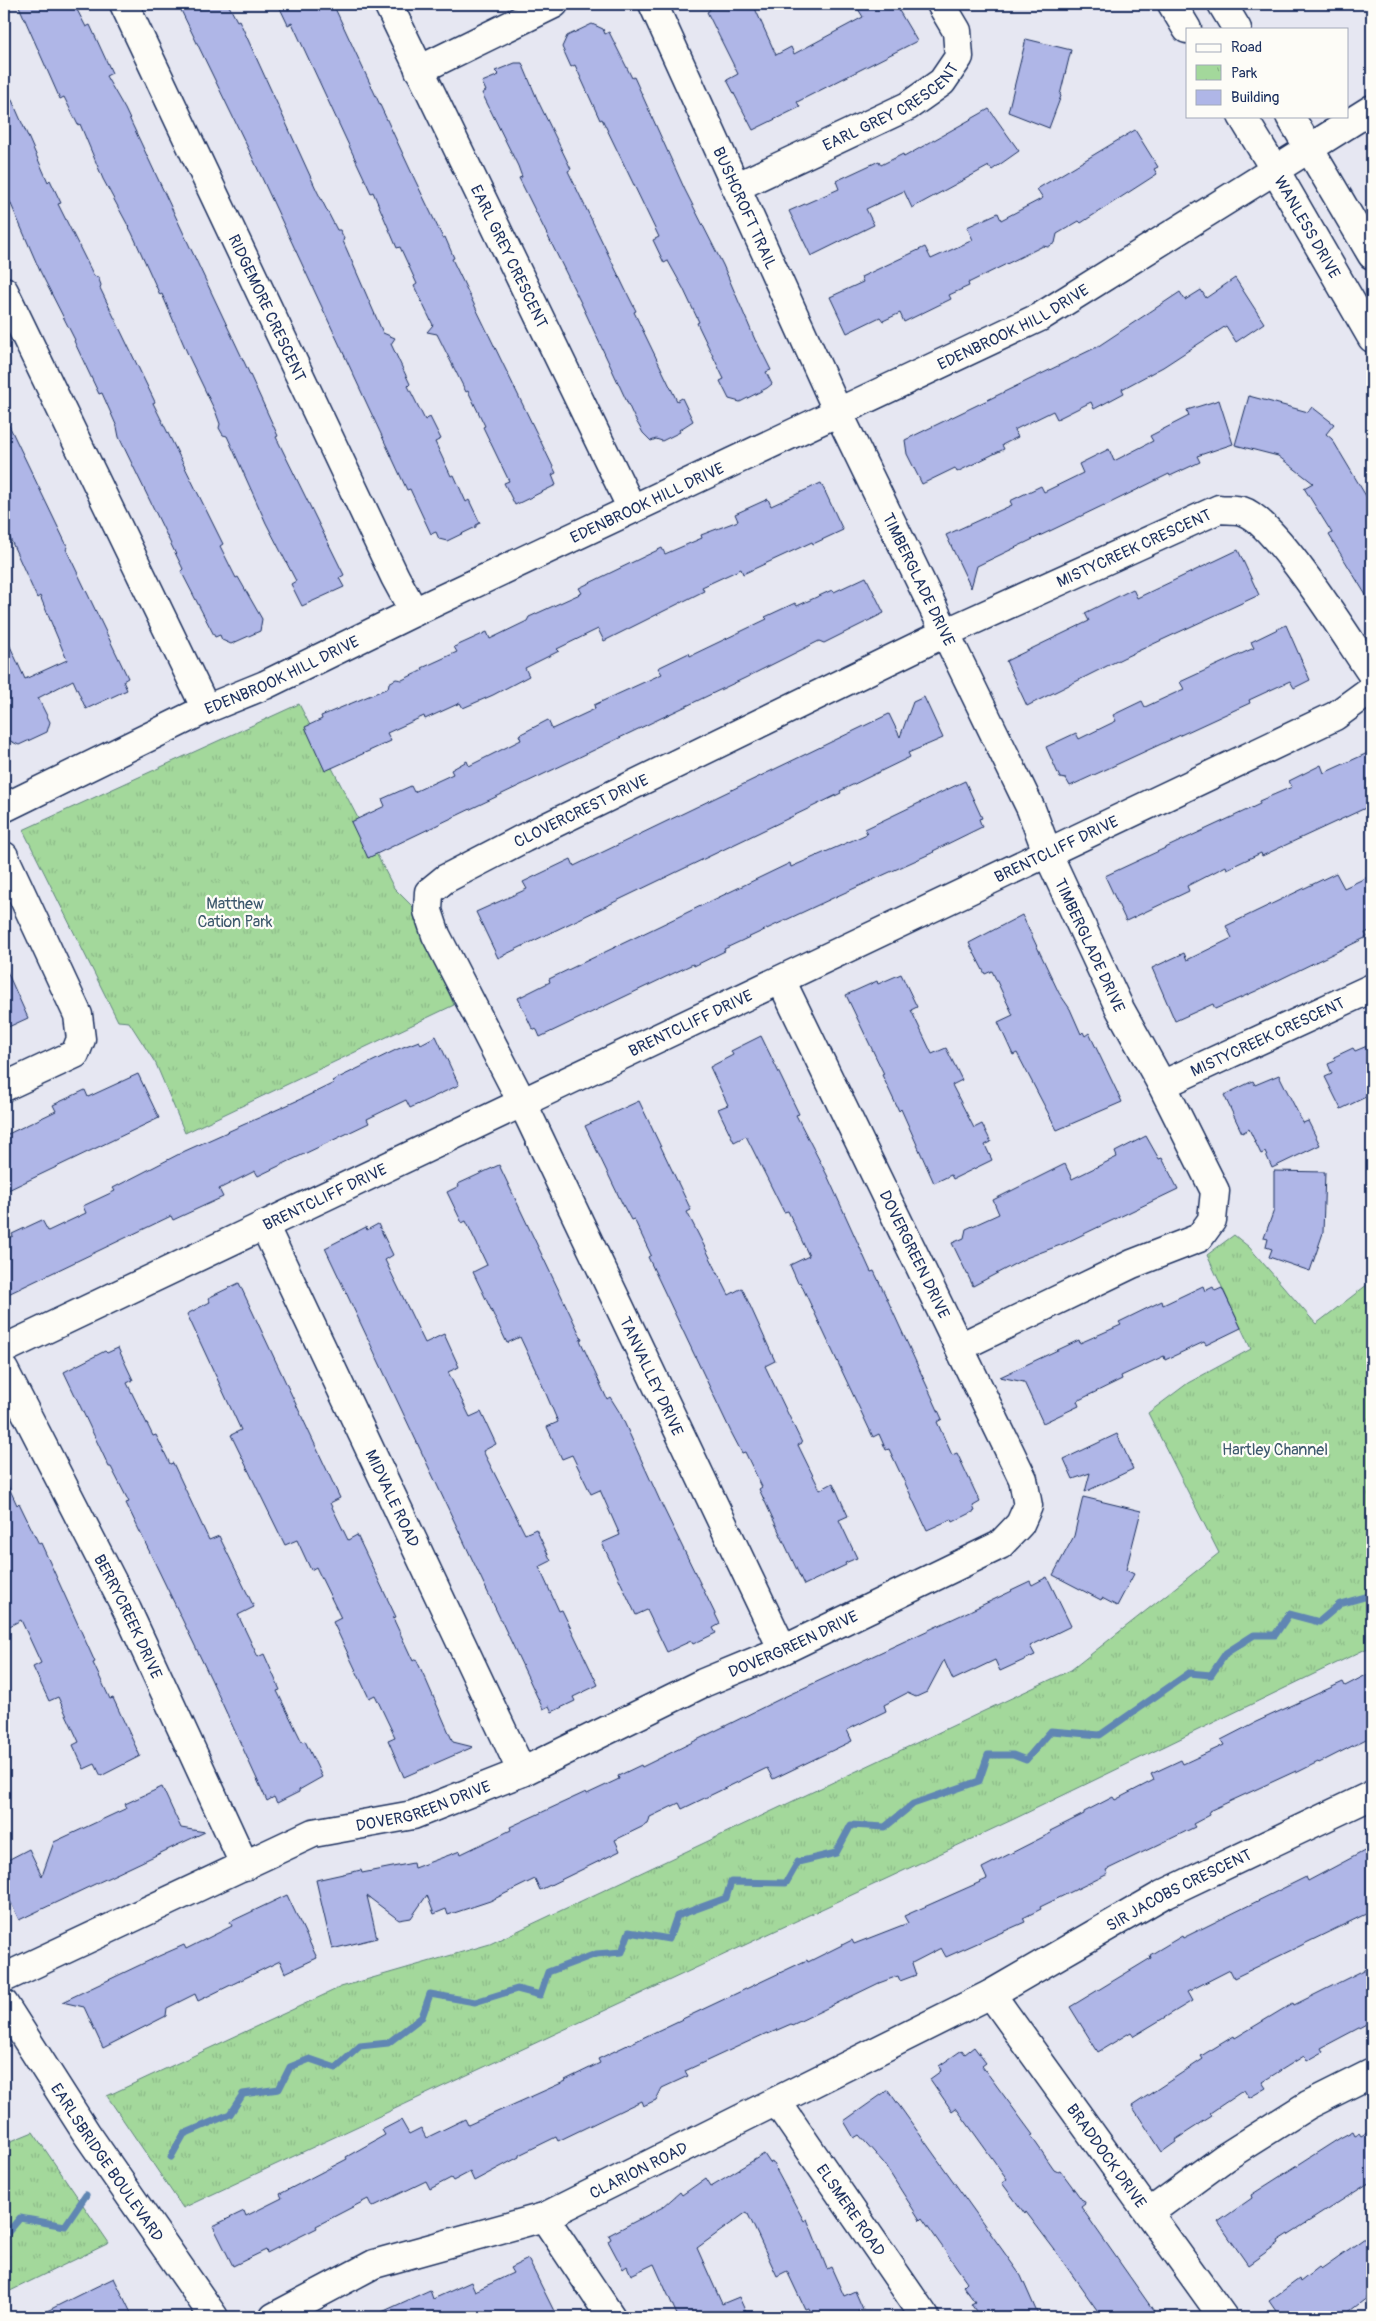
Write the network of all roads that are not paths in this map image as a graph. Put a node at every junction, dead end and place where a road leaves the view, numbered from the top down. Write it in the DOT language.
graph roads {
  1 [pos="124,4"];
  2 [pos="388,4"];
  3 [pos="554,4"];
  4 [pos="653,4"];
  5 [pos="941,4"];
  6 [pos="1172,4"];
  7 [pos="1222,4"];
  8 [pos="1186,28"];
  9 [pos="1236,28"];
  10 [pos="419,70"];
  11 [pos="1372,109"];
  12 [pos="1243,118"];
  13 [pos="1291,118"];
  14 [pos="1310,148"];
  15 [pos="1275,170"];
  16 [pos="736,187"];
  17 [pos="1372,255"];
  18 [pos="4,291"];
  19 [pos="1372,338"];
  20 [pos="838,412"];
  21 [pos="632,509"];
  22 [pos="414,612"];
  23 [pos="945,633"];
  24 [pos="1372,674"];
  25 [pos="1372,689"];
  26 [pos="206,709"];
  27 [pos="4,808"];
  28 [pos="1046,852"];
  29 [pos="4,856"];
  30 [pos="781,980"];
  31 [pos="1372,988"];
  32 [pos="1162,1085"];
  33 [pos="4,1087"];
  34 [pos="522,1102"];
  35 [pos="264,1225"];
  36 [pos="960,1347"];
  37 [pos="4,1349"];
  38 [pos="4,1370"];
  39 [pos="783,1650"];
  40 [pos="522,1772"];
  41 [pos="1372,1794"];
  42 [pos="245,1866"];
  43 [pos="4,1978"];
  44 [pos="991,1994"];
  45 [pos="4,2004"];
  46 [pos="1372,2073"];
  47 [pos="777,2102"];
  48 [pos="1149,2213"];
  49 [pos="544,2216"];
  50 [pos="214,2317"];
  51 [pos="274,2317"];
  52 [pos="611,2317"];
  53 [pos="925,2317"];
  54 [pos="1224,2317"];
  1 -- 22 [label="street, RIDGEMORE CRESCENT"];
  2 -- 10 [label="street, EARL GREY CRESCENT"];
  3 -- 10 [label="street"];
  4 -- 16 [label="street, BUSHCROFT TRAIL"];
  5 -- 16 [label="street, EARL GREY CRESCENT"];
  6 -- 8 [label="street"];
  7 -- 9 [label="street"];
  10 -- 21 [label="street, EARL GREY CRESCENT"];
  11 -- 14 [label="street"];
  12 -- 15 [label="street, WANLESS DRIVE"];
  13 -- 14 [label="street"];
  14 -- 15 [label="street, EDENBROOK HILL DRIVE"];
  14 -- 17 [label="street"];
  15 -- 19 [label="street, WANLESS DRIVE"];
  15 -- 20 [label="street, EDENBROOK HILL DRIVE"];
  16 -- 20 [label="street, BUSHCROFT TRAIL"];
  18 -- 26 [label="street"];
  20 -- 21 [label="street, EDENBROOK HILL DRIVE"];
  20 -- 23 [label="street, TIMBERGLADE DRIVE"];
  21 -- 22 [label="street, EDENBROOK HILL DRIVE"];
  22 -- 26 [label="street, EDENBROOK HILL DRIVE"];
  23 -- 24 [label="street, MISTYCREEK CRESCENT"];
  23 -- 28 [label="street, TIMBERGLADE DRIVE"];
  23 -- 34 [label="street, CLOVERCREST DRIVE"];
  25 -- 28 [label="street, BRENTCLIFF DRIVE"];
  26 -- 27 [label="street, EDENBROOK HILL DRIVE"];
  28 -- 30 [label="street, BRENTCLIFF DRIVE"];
  28 -- 32 [label="street, TIMBERGLADE DRIVE"];
  29 -- 33 [label="street"];
  30 -- 34 [label="street, BRENTCLIFF DRIVE"];
  30 -- 36 [label="street, DOVERGREEN DRIVE"];
  31 -- 32 [label="street, MISTYCREEK CRESCENT"];
  32 -- 36 [label="street, TIMBERGLADE DRIVE"];
  34 -- 35 [label="street, BRENTCLIFF DRIVE"];
  34 -- 39 [label="street, TANVALLEY DRIVE"];
  35 -- 37 [label="street, BRENTCLIFF DRIVE"];
  35 -- 40 [label="street, MIDVALE ROAD"];
  36 -- 39 [label="street, DOVERGREEN DRIVE"];
  38 -- 42 [label="street, BERRYCREEK DRIVE"];
  39 -- 40 [label="street, DOVERGREEN DRIVE"];
  40 -- 42 [label="street, DOVERGREEN DRIVE"];
  41 -- 44 [label="street, SIR JACOBS CRESCENT"];
  42 -- 43 [label="street, DOVERGREEN DRIVE"];
  44 -- 47 [label="street, CLARION ROAD"];
  44 -- 48 [label="street, BRADDOCK DRIVE"];
  45 -- 50 [label="street, EARLSBRIDGE BOULEVARD"];
  46 -- 48 [label="street"];
  47 -- 49 [label="street, CLARION ROAD"];
  47 -- 53 [label="street, ELSMERE ROAD"];
  48 -- 54 [label="street, BRADDOCK DRIVE"];
  49 -- 51 [label="street, CLARION ROAD"];
  49 -- 52 [label="street"];
}
